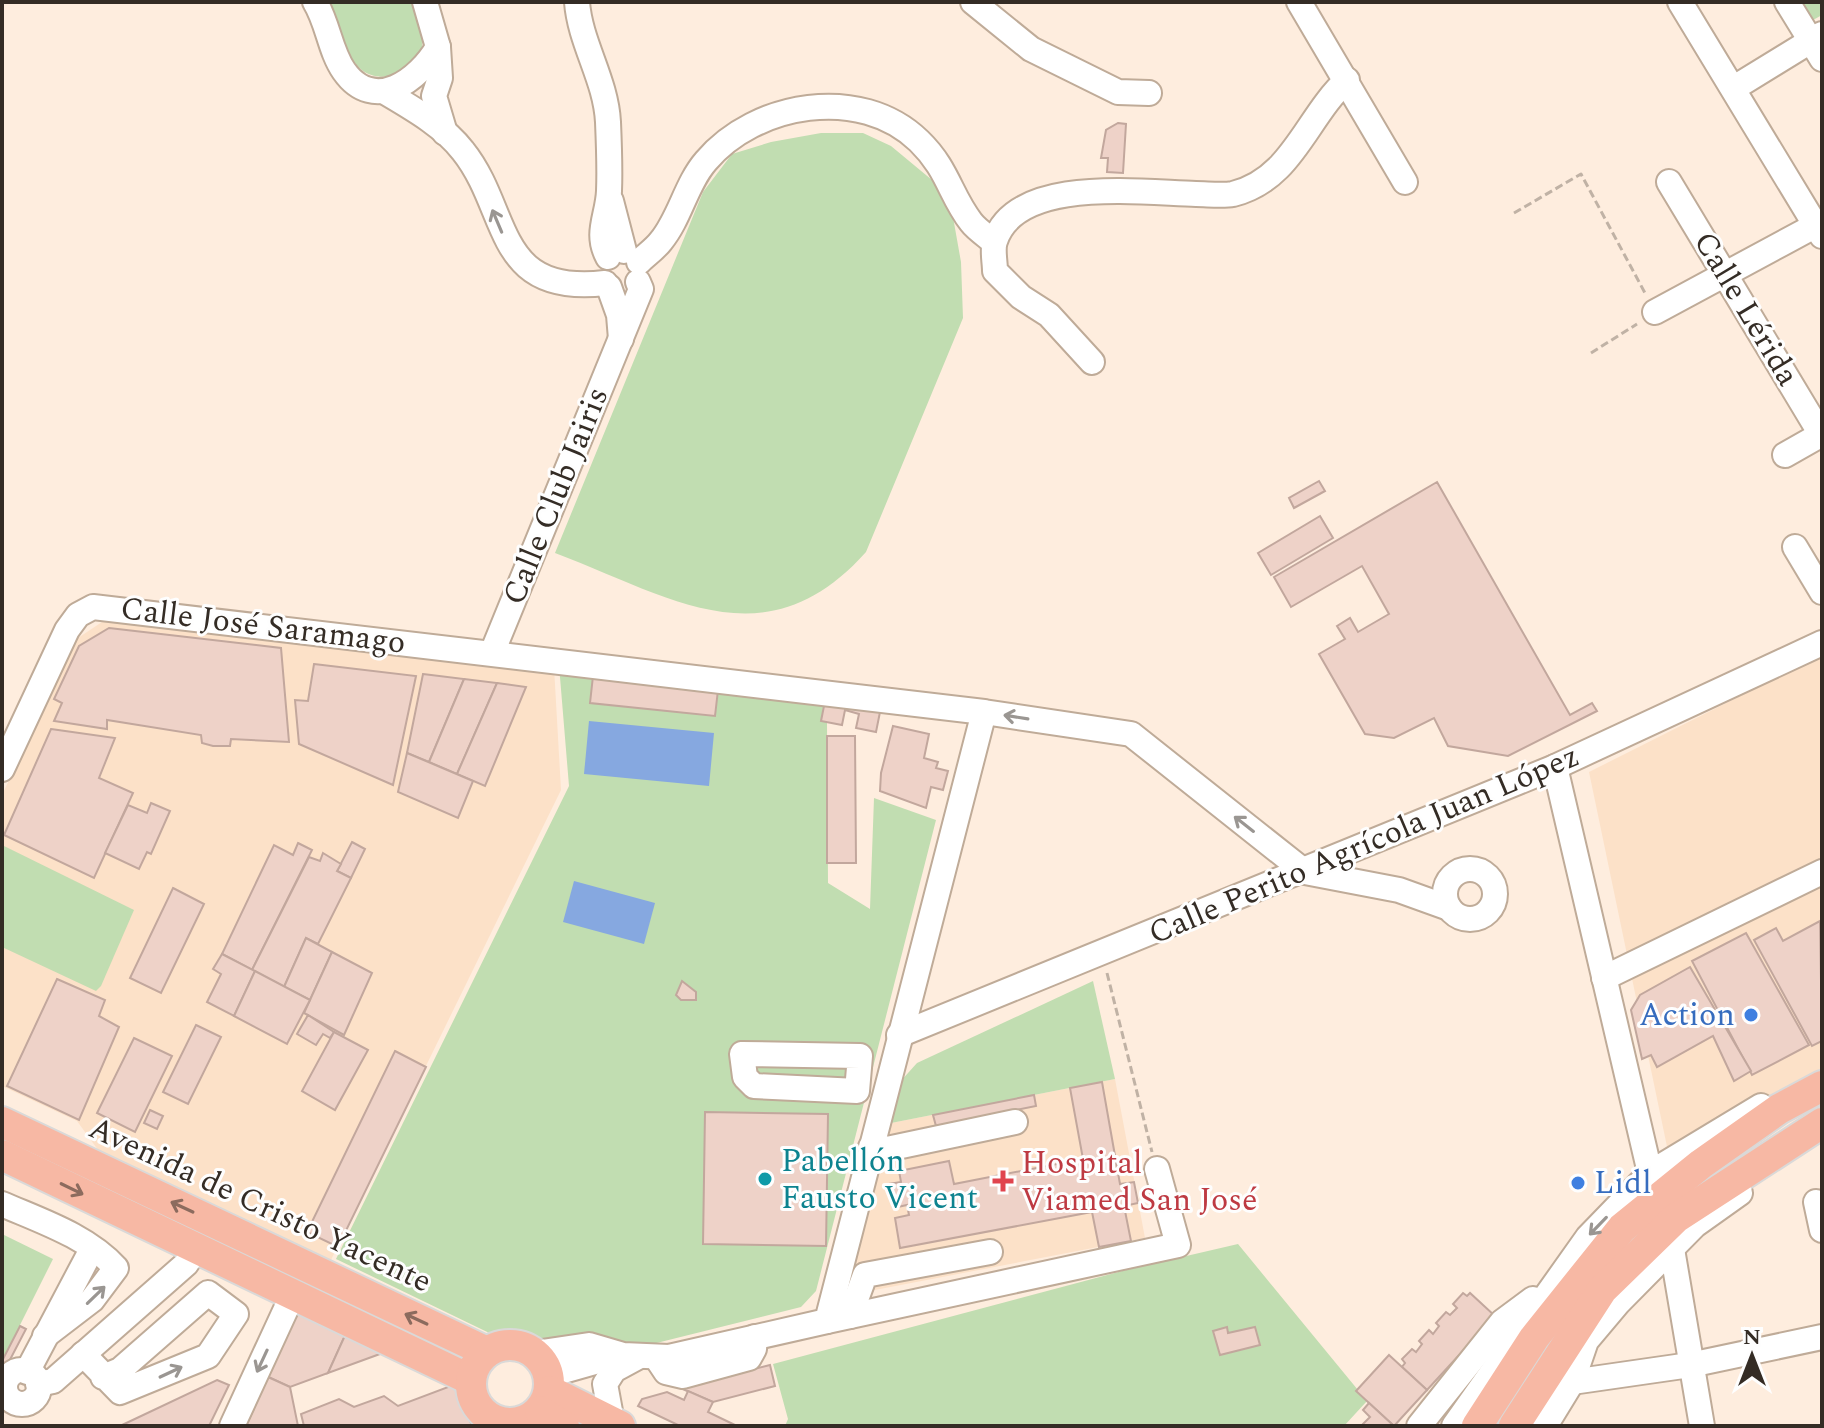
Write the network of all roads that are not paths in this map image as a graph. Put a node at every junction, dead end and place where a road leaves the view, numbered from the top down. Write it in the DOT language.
graph roads {
  1 [pos="315,2"];
  2 [pos="425,2"];
  3 [pos="577,2"];
  4 [pos="973,2"];
  5 [pos="1299,2"];
  6 [pos="1680,2"];
  7 [pos="1787,2"];
  8 [pos="1819,45"];
  9 [pos="438,47"];
  10 [pos="1347,80"];
  11 [pos="1734,88"];
  12 [pos="385,92"];
  13 [pos="1149,93"];
  14 [pos="445,133"];
  15 [pos="1405,182"];
  16 [pos="1669,182"];
  17 [pos="1820,228"];
  18 [pos="1000,232"];
  19 [pos="618,269"];
  20 [pos="1726,277"];
  21 [pos="1655,312"];
  22 [pos="1092,362"];
  23 [pos="1822,435"];
  24 [pos="1785,455"];
  25 [pos="1795,547"];
  26 [pos="1822,592"];
  27 [pos="1822,643"];
  28 [pos="492,653"];
  29 [pos="984,712"];
  30 [pos="1555,767"];
  31 [pos="2,769"];
  32 [pos="1305,872"];
  33 [pos="1822,872"];
  34 [pos="1449,908"];
  35 [pos="1604,978"];
  36 [pos="899,1035"];
  37 [pos="1822,1072"];
  38 [pos="860,1075"];
  39 [pos="889,1077"];
  40 [pos="1822,1086"];
  41 [pos="2,1122"];
  42 [pos="1015,1122"];
  43 [pos="1822,1123"];
  44 [pos="1822,1137"];
  45 [pos="871,1147"];
  46 [pos="2,1155"];
  47 [pos="1157,1169"];
  48 [pos="1650,1173"];
  49 [pos="1816,1202"];
  50 [pos="2,1204"];
  51 [pos="1822,1230"];
  52 [pos="196,1249"];
  53 [pos="1672,1249"];
  54 [pos="990,1252"];
  55 [pos="1555,1283"];
  56 [pos="292,1296"];
  57 [pos="236,1314"];
  58 [pos="839,1318"];
  59 [pos="276,1330"];
  60 [pos="1822,1337"];
  61 [pos="487,1352"];
  62 [pos="83,1354"];
  63 [pos="639,1356"];
  64 [pos="1690,1365"];
  65 [pos="103,1377"];
  66 [pos="32,1378"];
  67 [pos="471,1380"];
  68 [pos="1572,1382"];
  69 [pos="548,1391"];
  70 [pos="8,1410"];
  71 [pos="487,1421"];
  72 [pos="616,1424"];
  73 [pos="232,1426"];
  74 [pos="1419,1426"];
  75 [pos="1454,1426"];
  76 [pos="1477,1426"];
  77 [pos="1514,1426"];
  78 [pos="1545,1426"];
  79 [pos="1702,1426"];
  1 -- 12 [label="street"];
  2 -- 9 [label="street"];
  3 -- 19 [label="street"];
  4 -- 13 [label="street"];
  5 -- 10 [label="street"];
  6 -- 11 [label="street"];
  7 -- 8 [label="street"];
  8 -- 11 [label="street"];
  9 -- 12 [label="street"];
  9 -- 14 [label="street"];
  10 -- 15 [label="street"];
  10 -- 18 [label="street"];
  11 -- 17 [label="street"];
  12 -- 14 [label="street"];
  19 -- 14 [label="street, one-way"];
  16 -- 20 [label="street, Calle Lérida"];
  17 -- 20 [label="street"];
  18 -- 19 [label="street"];
  18 -- 22 [label="street"];
  19 -- 28 [label="street, Calle Club Jairis"];
  20 -- 21 [label="street"];
  20 -- 23 [label="street, Calle Lérida"];
  23 -- 24 [label="street"];
  25 -- 26 [label="street"];
  27 -- 30 [label="street, Calle Perito Agrícola Juan López"];
  28 -- 29 [label="street, Calle José Saramago"];
  28 -- 31 [label="street, Calle José Saramago"];
  32 -- 29 [label="street, Calle José Saramago, one-way"];
  29 -- 36 [label="street"];
  30 -- 32 [label="street, Calle Perito Agrícola Juan López"];
  30 -- 35 [label="street"];
  32 -- 34 [label="street"];
  32 -- 36 [label="street, Calle Perito Agrícola Juan López"];
  33 -- 35 [label="street"];
  35 -- 48 [label="street"];
  36 -- 39 [label="street"];
  37 -- 48 [label="street"];
  38 -- 39 [label="street"];
  39 -- 45 [label="street"];
  40 -- 76 [label="main road"];
  61 -- 41 [label="main road, Avenida de Cristo Yacente, one-way"];
  42 -- 45 [label="street"];
  43 -- 77 [label="main road"];
  44 -- 53 [label="street"];
  45 -- 58 [label="street"];
  46 -- 52 [label="main road, Avenida de Cristo Yacente, one-way"];
  47 -- 58 [label="street"];
  48 -- 55 [label="street, one-way"];
  49 -- 51 [label="street"];
  50 -- 66 [label="street"];
  52 -- 56 [label="main road, Avenida de Cristo Yacente"];
  52 -- 62 [label="street"];
  53 -- 64 [label="street"];
  53 -- 68 [label="street"];
  54 -- 58 [label="street"];
  55 -- 74 [label="street"];
  55 -- 75 [label="street"];
  56 -- 59 [label="street"];
  56 -- 67 [label="main road, Avenida de Cristo Yacente"];
  57 -- 59 [label="street"];
  65 -- 57 [label="street, one-way"];
  57 -- 65 [label="street"];
  58 -- 63 [label="street"];
  59 -- 73 [label="street, one-way"];
  60 -- 64 [label="street"];
  61 -- 67 [label="main road"];
  61 -- 69 [label="main road"];
  62 -- 65 [label="street"];
  62 -- 66 [label="street"];
  63 -- 69 [label="street"];
  63 -- 72 [label="street"];
  64 -- 68 [label="street"];
  64 -- 79 [label="street"];
  66 -- 70 [label="street"];
  67 -- 71 [label="main road"];
  68 -- 78 [label="street"];
  69 -- 71 [label="main road"];
  69 -- 72 [label="main road"];
}
